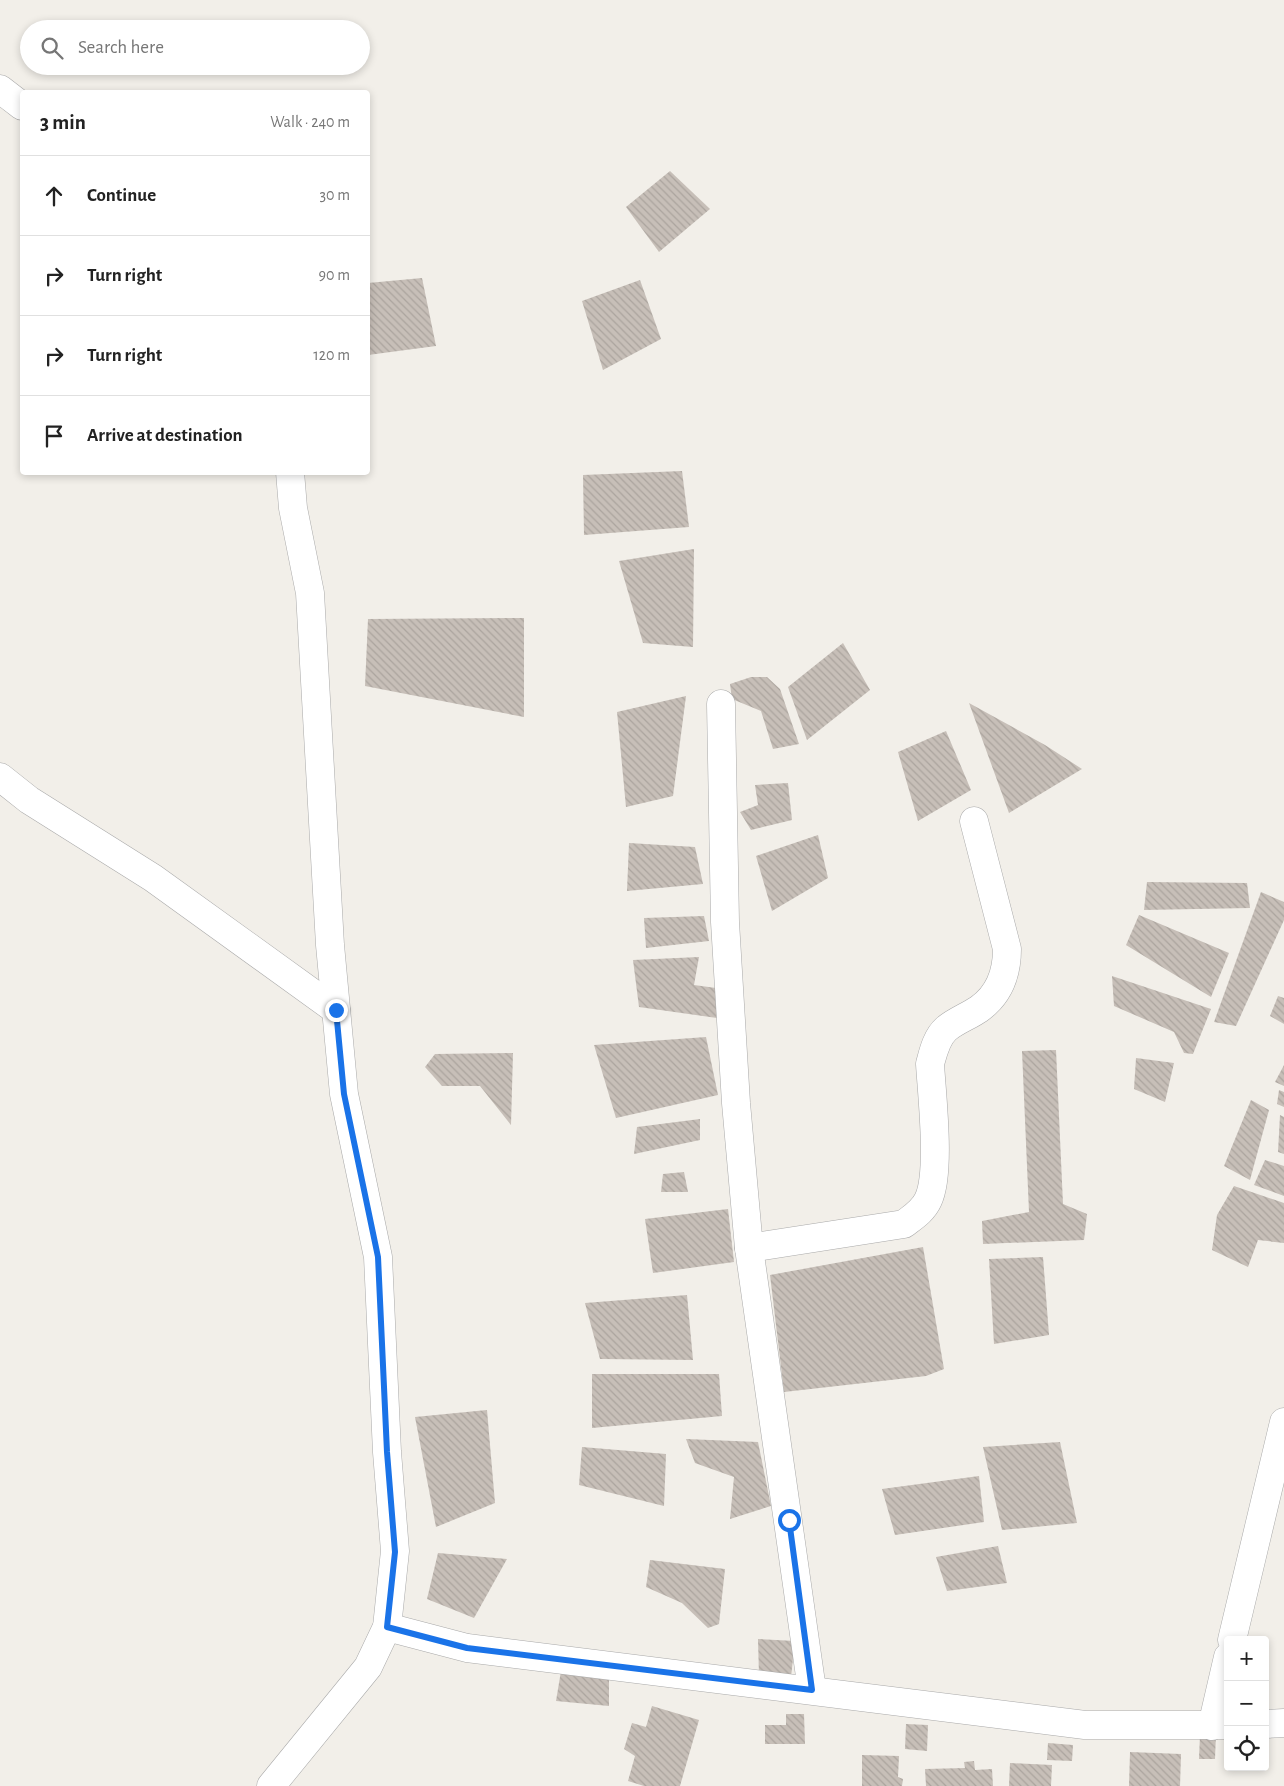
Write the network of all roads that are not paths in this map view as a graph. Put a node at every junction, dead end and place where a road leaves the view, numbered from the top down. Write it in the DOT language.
graph roads {
  1 [pos="0,89"];
  2 [pos="20,104"];
  3 [pos="290,475"];
  4 [pos="721,704"];
  5 [pos="0,777"];
  6 [pos="974,821"];
  7 [pos="336,1010"];
  8 [pos="749,1248"];
  9 [pos="1284,1422"];
  10 [pos="387,1627"];
  11 [pos="1233,1636"];
  12 [pos="1225,1681"];
  13 [pos="812,1690"];
  14 [pos="1284,1723"];
  15 [pos="1269,1724"];
  16 [pos="1220,1726"];
  17 [pos="271,1786"];
  1 -- 2 [label="street"];
  3 -- 7 [label="street"];
  4 -- 8 [label="street"];
  5 -- 7 [label="street"];
  6 -- 8 [label="street"];
  7 -- 10 [label="street"];
  8 -- 13 [label="street"];
  9 -- 11 [label="street"];
  10 -- 13 [label="street"];
  10 -- 17 [label="street"];
  12 -- 16 [label="street"];
  13 -- 16 [label="street"];
  14 -- 15 [label="street"];
}
